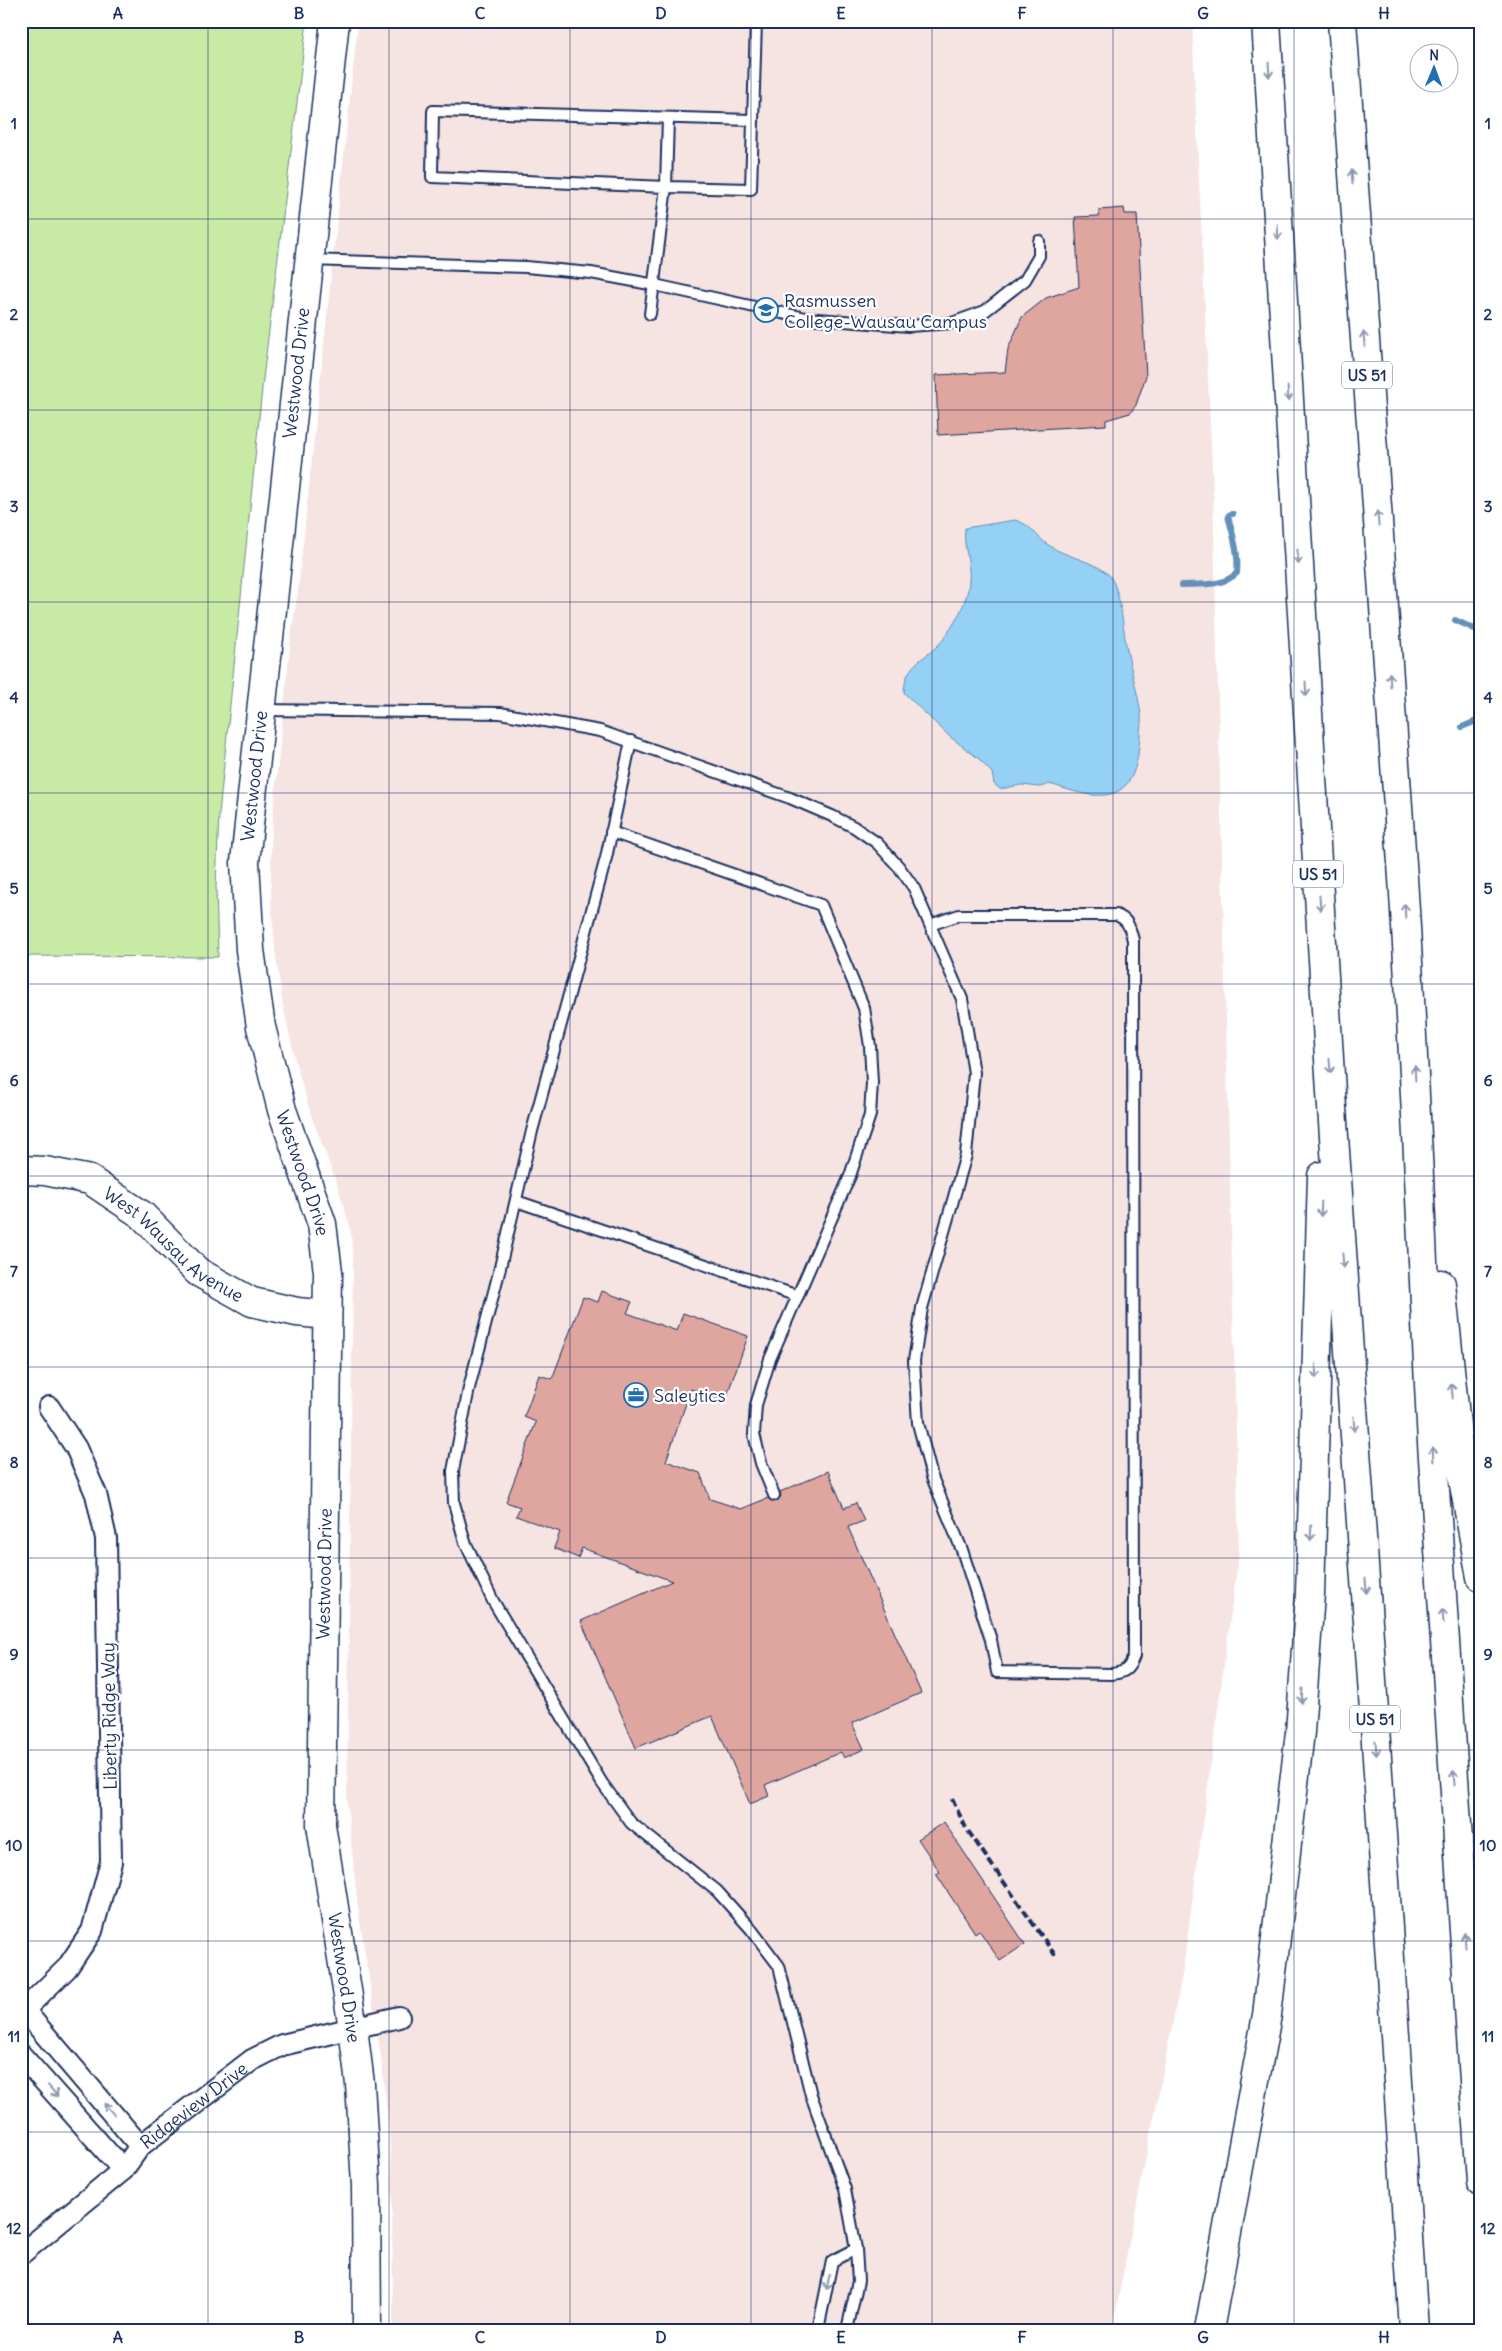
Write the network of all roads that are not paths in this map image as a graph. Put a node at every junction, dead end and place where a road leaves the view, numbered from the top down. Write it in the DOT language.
graph roads {
  1 [pos="335,21"];
  2 [pos="756,21"];
  3 [pos="1266,21"];
  4 [pos="1342,21"];
  5 [pos="668,118"];
  6 [pos="752,120"];
  7 [pos="666,187"];
  8 [pos="1039,242"];
  9 [pos="308,260"];
  10 [pos="655,285"];
  11 [pos="650,314"];
  12 [pos="260,710"];
  13 [pos="631,741"];
  14 [pos="612,832"];
  15 [pos="930,925"];
  16 [pos="1332,1108"];
  17 [pos="1418,1122"];
  18 [pos="21,1170"];
  19 [pos="516,1201"];
  20 [pos="798,1296"];
  21 [pos="327,1315"];
  22 [pos="49,1407"];
  23 [pos="774,1495"];
  24 [pos="1481,1577"];
  25 [pos="23,2011"];
  26 [pos="399,2017"];
  27 [pos="353,2028"];
  28 [pos="21,2054"];
  29 [pos="140,2146"];
  30 [pos="123,2170"];
  31 [pos="1481,2181"];
  32 [pos="856,2249"];
  33 [pos="21,2254"];
  34 [pos="367,2330"];
  35 [pos="818,2330"];
  36 [pos="847,2330"];
  37 [pos="1209,2330"];
  38 [pos="1414,2330"];
  1 -- 9 [label="main road, Westwood Drive"];
  2 -- 6 [label="lane"];
  3 -- 16 [label="main road, US 51, one-way"];
  17 -- 4 [label="main road, US 51, one-way"];
  5 -- 6 [label="lane"];
  5 -- 7 [label="lane"];
  5 -- 7 [label="lane"];
  6 -- 7 [label="lane"];
  7 -- 10 [label="lane"];
  8 -- 10 [label="lane"];
  9 -- 10 [label="lane"];
  9 -- 12 [label="main road, Westwood Drive"];
  10 -- 11 [label="lane"];
  12 -- 13 [label="lane"];
  12 -- 21 [label="main road, Westwood Drive"];
  13 -- 14 [label="lane"];
  13 -- 15 [label="lane"];
  14 -- 19 [label="lane"];
  14 -- 20 [label="lane"];
  15 -- 15 [label="lane"];
  16 -- 37 [label="main road, one-way"];
  16 -- 38 [label="main road, US 51, one-way"];
  24 -- 17 [label="main road, one-way"];
  31 -- 17 [label="main road, US 51, one-way"];
  18 -- 21 [label="main road, West Wausau Avenue"];
  19 -- 20 [label="lane"];
  19 -- 32 [label="lane"];
  20 -- 23 [label="lane"];
  21 -- 27 [label="main road, Westwood Drive"];
  22 -- 25 [label="street, Liberty Ridge Way"];
  29 -- 25 [label="street, Liberty Ridge Way, one-way"];
  26 -- 27 [label="street, Ridgeview Drive"];
  27 -- 29 [label="street, Ridgeview Drive"];
  27 -- 34 [label="main road, Westwood Drive"];
  28 -- 30 [label="street, one-way"];
  29 -- 30 [label="street, Ridgeview Drive"];
  30 -- 33 [label="street, Ridgeview Drive"];
  32 -- 35 [label="lane, one-way"];
  32 -- 36 [label="lane"];
}
